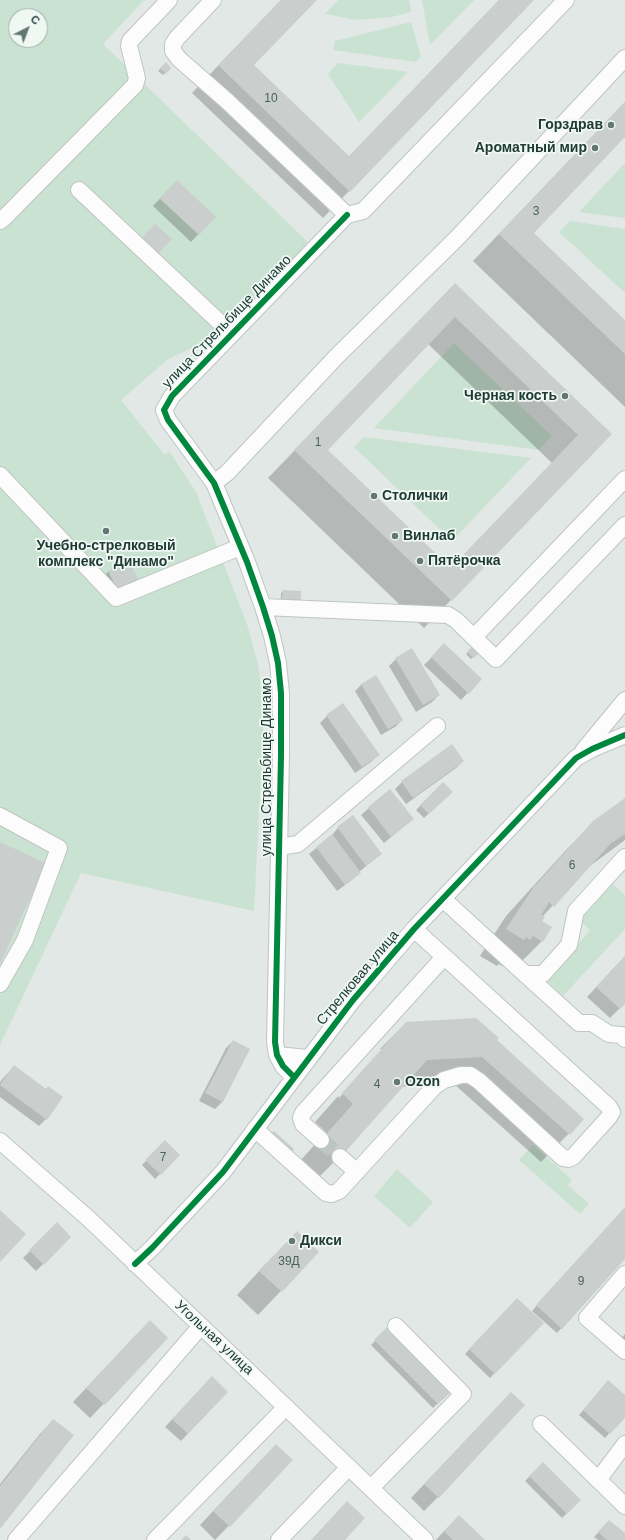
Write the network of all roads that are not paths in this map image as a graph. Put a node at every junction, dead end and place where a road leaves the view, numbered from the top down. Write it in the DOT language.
graph roads {
  1 [pos="170,0"];
  2 [pos="213,0"];
  3 [pos="566,0"];
  4 [pos="625,58"];
  5 [pos="79,190"];
  6 [pos="347,215"];
  7 [pos="0,221"];
  8 [pos="232,334"];
  9 [pos="0,475"];
  10 [pos="625,479"];
  11 [pos="214,483"];
  12 [pos="625,525"];
  13 [pos="240,547"];
  14 [pos="263,607"];
  15 [pos="474,637"];
  16 [pos="625,700"];
  17 [pos="437,726"];
  18 [pos="622,736"];
  19 [pos="576,758"];
  20 [pos="0,816"];
  21 [pos="279,847"];
  22 [pos="625,857"];
  23 [pos="443,899"];
  24 [pos="414,929"];
  25 [pos="444,957"];
  26 [pos="525,974"];
  27 [pos="0,984"];
  28 [pos="625,1039"];
  29 [pos="277,1055"];
  30 [pos="308,1058"];
  31 [pos="294,1077"];
  32 [pos="255,1128"];
  33 [pos="321,1140"];
  34 [pos="0,1141"];
  35 [pos="340,1157"];
  36 [pos="357,1172"];
  37 [pos="135,1264"];
  38 [pos="625,1274"];
  39 [pos="201,1326"];
  40 [pos="396,1326"];
  41 [pos="625,1351"];
  42 [pos="286,1407"];
  43 [pos="540,1424"];
  44 [pos="625,1444"];
  45 [pos="349,1467"];
  46 [pos="598,1480"];
  47 [pos="371,1488"];
  48 [pos="625,1506"];
  49 [pos="16,1540"];
  50 [pos="154,1540"];
  51 [pos="279,1540"];
  52 [pos="425,1540"];
  1 -- 7 [label="street"];
  2 -- 6 [label="street"];
  3 -- 6 [label="street"];
  4 -- 11 [label="street"];
  5 -- 8 [label="street"];
  6 -- 8 [label="street, улица Стрельбище Динамо"];
  8 -- 11 [label="street, улица Стрельбище Динамо"];
  9 -- 13 [label="street"];
  10 -- 15 [label="street"];
  11 -- 13 [label="street, улица Стрельбище Динамо"];
  12 -- 15 [label="street"];
  13 -- 14 [label="street, улица Стрельбище Динамо"];
  14 -- 15 [label="street"];
  14 -- 21 [label="street, улица Стрельбище Динамо"];
  16 -- 18 [label="street"];
  16 -- 19 [label="street"];
  17 -- 21 [label="street"];
  18 -- 19 [label="street, Стрелковая улица"];
  19 -- 23 [label="street, Стрелковая улица"];
  20 -- 27 [label="street"];
  21 -- 29 [label="street, улица Стрельбище Динамо"];
  22 -- 26 [label="street"];
  23 -- 24 [label="street, Стрелковая улица"];
  23 -- 26 [label="street"];
  24 -- 25 [label="street"];
  24 -- 30 [label="street, Стрелковая улица"];
  25 -- 33 [label="street"];
  25 -- 36 [label="street"];
  26 -- 28 [label="street"];
  29 -- 30 [label="street"];
  29 -- 31 [label="street, улица Стрельбище Динамо"];
  30 -- 31 [label="street, Стрелковая улица"];
  31 -- 32 [label="street, Стрелковая улица"];
  32 -- 36 [label="street"];
  32 -- 37 [label="street, Стрелковая улица"];
  34 -- 37 [label="street, Угольная улица"];
  35 -- 36 [label="street"];
  37 -- 39 [label="street, Угольная улица"];
  38 -- 41 [label="street"];
  39 -- 42 [label="street, Угольная улица"];
  39 -- 49 [label="street"];
  40 -- 47 [label="street"];
  42 -- 45 [label="street, Угольная улица"];
  42 -- 50 [label="street"];
  43 -- 46 [label="street"];
  44 -- 46 [label="street"];
  45 -- 47 [label="street, Угольная улица"];
  45 -- 51 [label="street"];
  46 -- 48 [label="street"];
  47 -- 52 [label="street, Угольная улица"];
}
